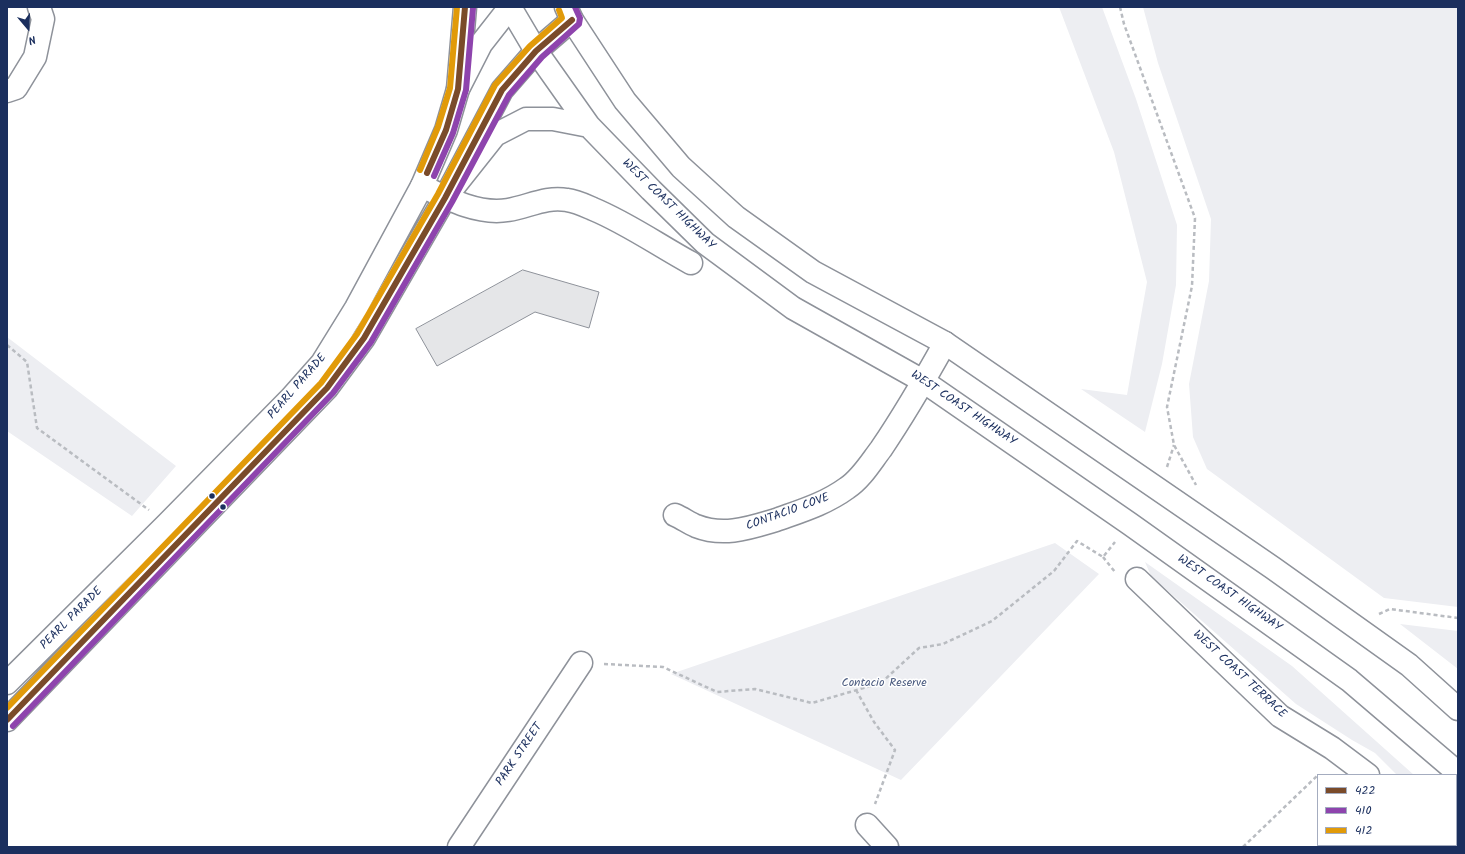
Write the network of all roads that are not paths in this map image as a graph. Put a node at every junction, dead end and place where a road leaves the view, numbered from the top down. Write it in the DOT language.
graph roads {
  1 [pos="465,7"];
  2 [pos="510,7"];
  3 [pos="41,13"];
  4 [pos="569,13"];
  5 [pos="536,51"];
  6 [pos="458,89"];
  7 [pos="7,91"];
  8 [pos="588,126"];
  9 [pos="422,186"];
  10 [pos="445,198"];
  11 [pos="691,263"];
  12 [pos="945,343"];
  13 [pos="923,381"];
  14 [pos="675,515"];
  15 [pos="1137,579"];
  16 [pos="581,663"];
  17 [pos="7,683"];
  18 [pos="1458,709"];
  19 [pos="7,720"];
  20 [pos="1458,773"];
  21 [pos="1367,774"];
  22 [pos="867,825"];
  23 [pos="459,847"];
  24 [pos="887,847"];
  1 -- 6 [label="main road"];
  2 -- 5 [label="main road, WEST COAST HIGHWAY"];
  2 -- 6 [label="main road, PEARL PARADE"];
  3 -- 7 [label="main road"];
  4 -- 5 [label="main road, PEARL PARADE"];
  4 -- 12 [label="main road"];
  5 -- 8 [label="main road, WEST COAST HIGHWAY"];
  5 -- 10 [label="main road, PEARL PARADE"];
  6 -- 9 [label="main road, PEARL PARADE"];
  8 -- 10 [label="main road"];
  8 -- 13 [label="main road, WEST COAST HIGHWAY"];
  9 -- 10 [label="main road"];
  9 -- 17 [label="main road, PEARL PARADE"];
  10 -- 11 [label="main road"];
  10 -- 19 [label="main road, PEARL PARADE"];
  12 -- 13 [label="main road, CONTACIO COVE"];
  12 -- 18 [label="main road"];
  13 -- 14 [label="main road, CONTACIO COVE"];
  13 -- 20 [label="main road, WEST COAST HIGHWAY"];
  15 -- 21 [label="main road, WEST COAST TERRACE"];
  16 -- 23 [label="main road, PARK STREET"];
  22 -- 24 [label="main road"];
}
